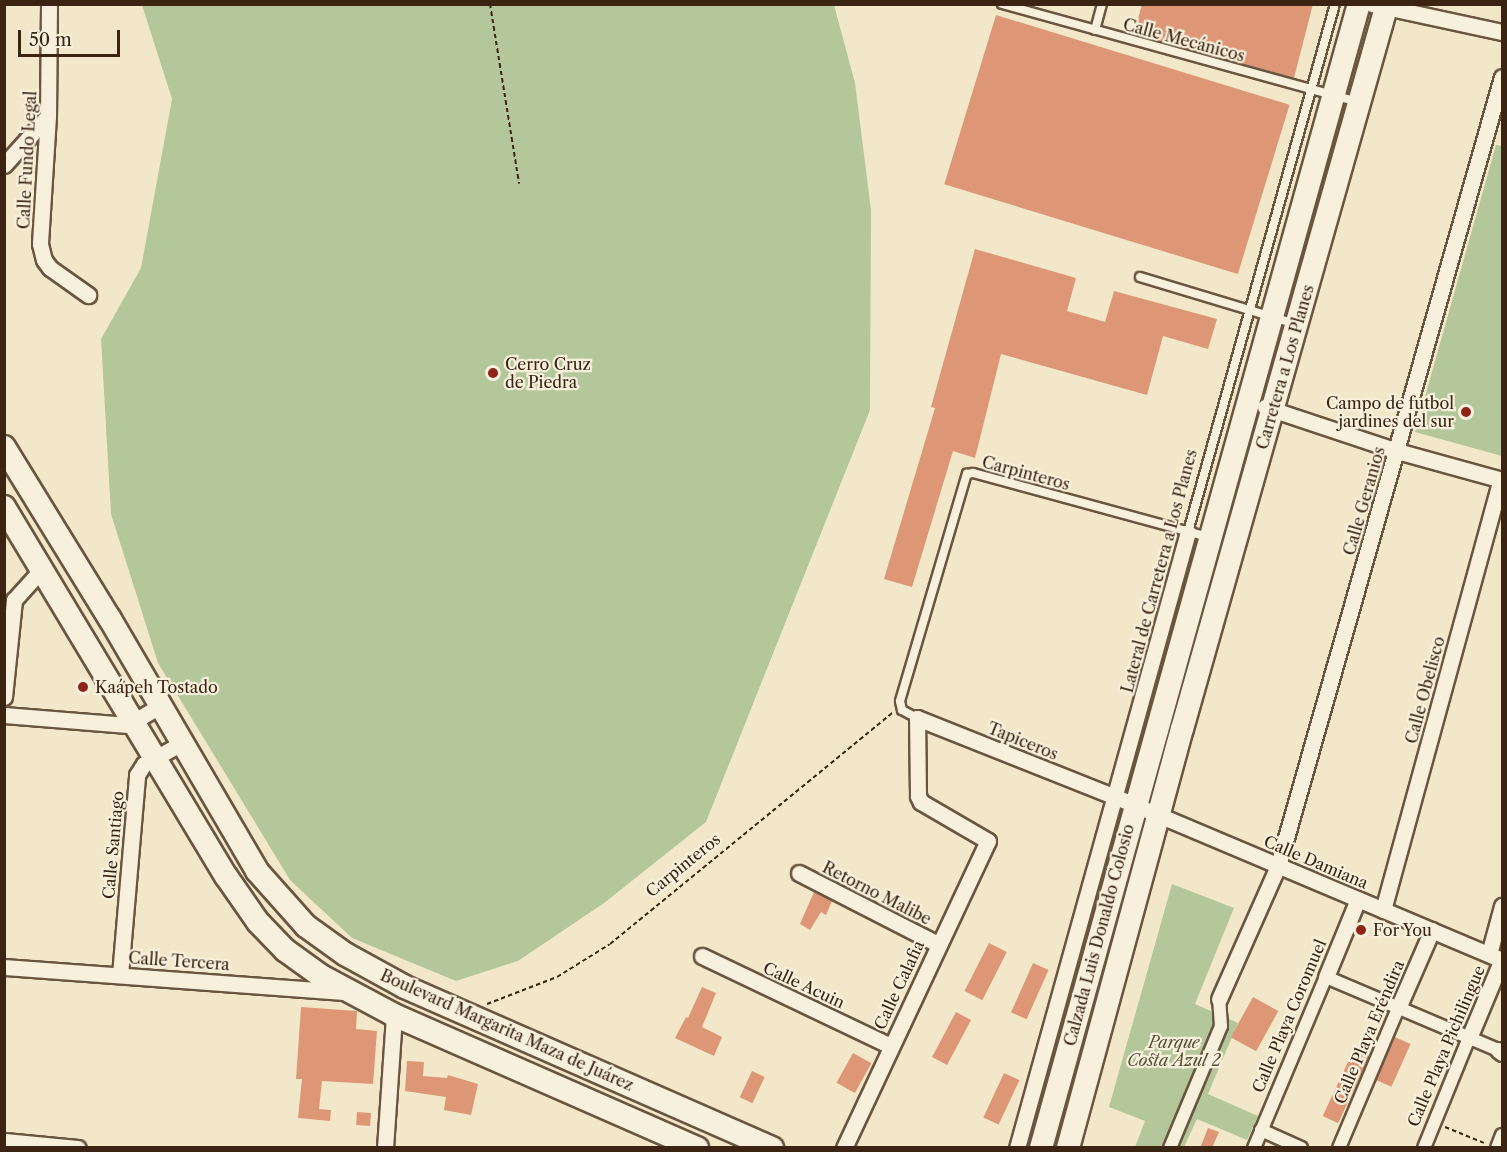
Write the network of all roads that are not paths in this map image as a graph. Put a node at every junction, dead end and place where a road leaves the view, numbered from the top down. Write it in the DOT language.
graph roads {
  1 [pos="49,4"];
  2 [pos="1002,4"];
  3 [pos="1102,4"];
  4 [pos="1335,4"];
  5 [pos="1359,4"];
  6 [pos="1381,6"];
  7 [pos="1095,30"];
  8 [pos="1503,32"];
  9 [pos="1503,77"];
  10 [pos="1310,89"];
  11 [pos="1334,96"];
  12 [pos="1358,102"];
  13 [pos="48,116"];
  14 [pos="4,165"];
  15 [pos="1140,278"];
  16 [pos="88,295"];
  17 [pos="1250,310"];
  18 [pos="1272,317"];
  19 [pos="1297,324"];
  20 [pos="1247,401"];
  21 [pos="1273,410"];
  22 [pos="4,447"];
  23 [pos="1397,451"];
  24 [pos="1502,480"];
  25 [pos="4,507"];
  26 [pos="1199,534"];
  27 [pos="42,569"];
  28 [pos="9,599"];
  29 [pos="4,697"];
  30 [pos="160,705"];
  31 [pos="4,716"];
  32 [pos="917,718"];
  33 [pos="135,723"];
  34 [pos="1157,723"];
  35 [pos="1182,729"];
  36 [pos="182,743"];
  37 [pos="156,757"];
  38 [pos="1125,802"];
  39 [pos="1160,816"];
  40 [pos="1278,866"];
  41 [pos="799,873"];
  42 [pos="1358,899"];
  43 [pos="1503,906"];
  44 [pos="1383,910"];
  45 [pos="1431,930"];
  46 [pos="938,944"];
  47 [pos="702,956"];
  48 [pos="1498,958"];
  49 [pos="4,967"];
  50 [pos="120,975"];
  51 [pos="1326,977"];
  52 [pos="351,993"];
  53 [pos="1218,999"];
  54 [pos="1398,1008"];
  55 [pos="394,1015"];
  56 [pos="1469,1038"];
  57 [pos="891,1046"];
  58 [pos="1500,1052"];
  59 [pos="1261,1130"];
  60 [pos="1503,1135"];
  61 [pos="4,1142"];
  62 [pos="78,1148"];
  63 [pos="386,1148"];
  64 [pos="697,1148"];
  65 [pos="771,1148"];
  66 [pos="844,1148"];
  67 [pos="1017,1148"];
  68 [pos="1041,1148"];
  69 [pos="1068,1148"];
  70 [pos="1170,1148"];
  71 [pos="1254,1148"];
  72 [pos="1301,1148"];
  73 [pos="1339,1148"];
  74 [pos="1424,1148"];
  75 [pos="1497,1148"];
  1 -- 13 [label="street, Calle Fundo Legal"];
  2 -- 7 [label="lane, Calle Mecánicos"];
  3 -- 7 [label="lane"];
  4 -- 10 [label="lane, Lateral de Carretera a Los Planes"];
  5 -- 11 [label="main road, Carretera a Los Planes"];
  6 -- 8 [label="street"];
  6 -- 12 [label="main road, Carretera a Los Planes"];
  7 -- 10 [label="lane, Calle Mecánicos"];
  9 -- 23 [label="street, Calle Geranios"];
  10 -- 11 [label="lane, Calle Mecánicos"];
  10 -- 17 [label="lane, Lateral de Carretera a Los Planes"];
  11 -- 12 [label="lane, Calle Mecánicos"];
  11 -- 18 [label="main road, Carretera a Los Planes"];
  12 -- 19 [label="main road, Carretera a Los Planes"];
  13 -- 14 [label="street"];
  13 -- 16 [label="street, Calle Fundo Legal"];
  15 -- 17 [label="lane"];
  17 -- 18 [label="lane"];
  17 -- 26 [label="lane, Lateral de Carretera a Los Planes"];
  18 -- 19 [label="lane"];
  18 -- 20 [label="main road, Carretera a Los Planes"];
  19 -- 21 [label="main road, Carretera a Los Planes"];
  20 -- 21 [label="street"];
  20 -- 26 [label="main road, Carretera a Los Planes"];
  21 -- 23 [label="street"];
  21 -- 35 [label="main road, Carretera a Los Planes"];
  22 -- 30 [label="main road, Boulevard Margarita Maza de Juárez"];
  23 -- 24 [label="street"];
  23 -- 40 [label="street, Calle Geranios"];
  24 -- 44 [label="street, Calle Obelisco"];
  25 -- 27 [label="main road, Boulevard Margarita Maza de Juárez"];
  26 -- 32 [label="lane, Carpinteros"];
  26 -- 34 [label="main road, Carretera a Los Planes"];
  26 -- 38 [label="street, Lateral de Carretera a Los Planes"];
  27 -- 28 [label="street"];
  27 -- 33 [label="main road, Boulevard Margarita Maza de Juárez"];
  28 -- 29 [label="street"];
  30 -- 33 [label="street"];
  30 -- 36 [label="main road, Boulevard Margarita Maza de Juárez"];
  31 -- 33 [label="street"];
  32 -- 38 [label="street, Tapiceros"];
  32 -- 46 [label="street, Calle Calafia"];
  33 -- 37 [label="main road, Boulevard Margarita Maza de Juárez"];
  34 -- 38 [label="main road, Calzada Luis Donaldo Colosio"];
  35 -- 39 [label="main road, Calzada Luis Donaldo Colosio"];
  36 -- 37 [label="street, Calle Santiago"];
  36 -- 65 [label="main road, Boulevard Margarita Maza de Juárez"];
  37 -- 50 [label="street, Calle Santiago"];
  37 -- 52 [label="main road, Boulevard Margarita Maza de Juárez"];
  38 -- 39 [label="street, Calle Damiana"];
  38 -- 67 [label="street, Lateral de Carretera a Los Planes"];
  38 -- 68 [label="main road, Calzada Luis Donaldo Colosio"];
  39 -- 40 [label="street, Calle Damiana"];
  39 -- 69 [label="main road, Calzada Luis Donaldo Colosio"];
  40 -- 42 [label="street, Calle Damiana"];
  40 -- 53 [label="street, Calle Geranios"];
  41 -- 46 [label="street, Retorno Malibe"];
  42 -- 44 [label="street, Calle Damiana"];
  42 -- 51 [label="street, Calle Playa Coromuel"];
  43 -- 48 [label="street, Calle Playa Pichilingue"];
  44 -- 45 [label="street, Calle Damiana"];
  45 -- 48 [label="street, Calle Damiana"];
  45 -- 54 [label="street, Calle Playa Eréndira"];
  46 -- 57 [label="street, Calle Calafia"];
  47 -- 57 [label="street, Calle Acuin"];
  48 -- 56 [label="street, Calle Playa Pichilingue"];
  49 -- 50 [label="street, Calle Tercera"];
  50 -- 52 [label="street, Calle Tercera"];
  51 -- 54 [label="street"];
  51 -- 59 [label="street, Calle Playa Coromuel"];
  52 -- 55 [label="main road, Boulevard Margarita Maza de Juárez"];
  53 -- 70 [label="street"];
  54 -- 56 [label="street"];
  54 -- 73 [label="street, Calle Playa Eréndira"];
  55 -- 63 [label="street"];
  55 -- 64 [label="main road, Boulevard Margarita Maza de Juárez"];
  56 -- 58 [label="street"];
  56 -- 74 [label="street, Calle Playa Pichilingue"];
  57 -- 66 [label="street, Calle Calafia"];
  59 -- 71 [label="street, Calle Playa Coromuel"];
  59 -- 72 [label="street"];
  60 -- 75 [label="street"];
  61 -- 62 [label="street"];
}
